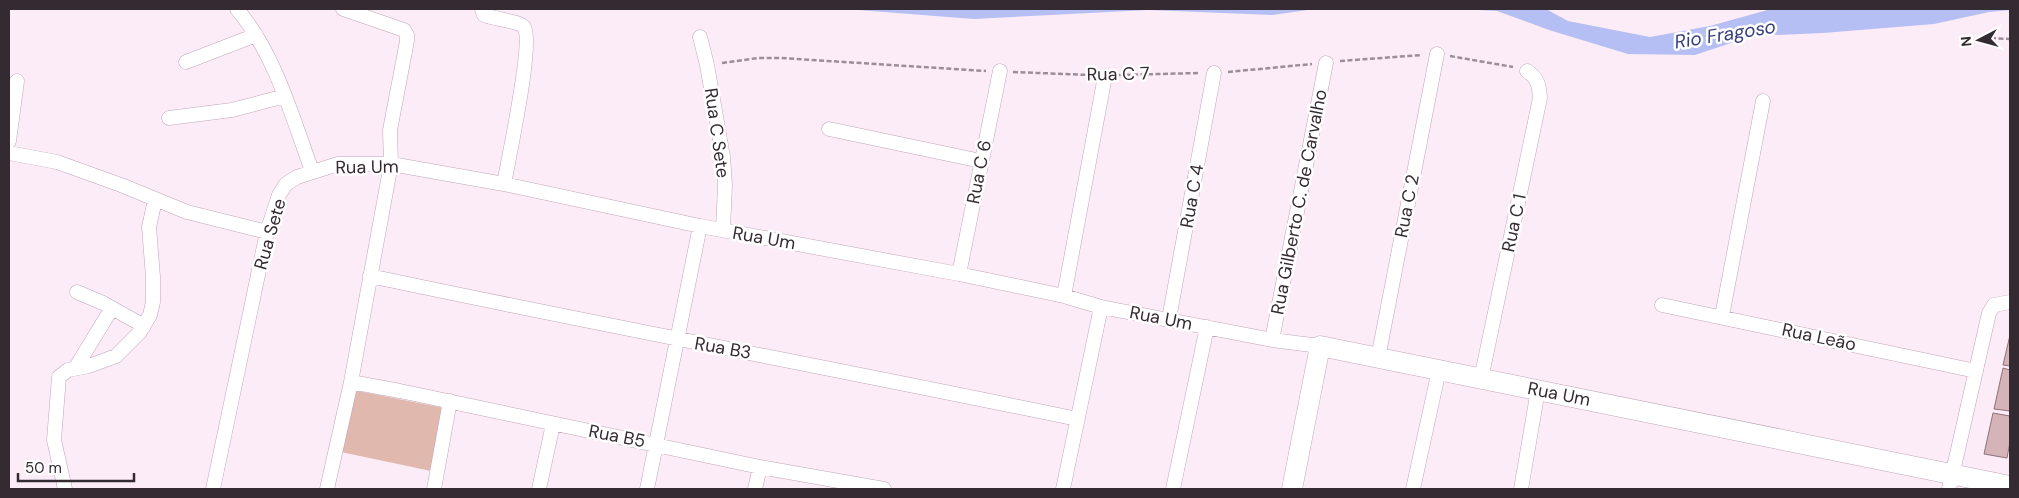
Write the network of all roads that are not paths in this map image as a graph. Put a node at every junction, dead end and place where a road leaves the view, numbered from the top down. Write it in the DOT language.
graph roads {
  1 [pos="343,9"];
  2 [pos="482,9"];
  3 [pos="243,12"];
  4 [pos="256,35"];
  5 [pos="700,36"];
  6 [pos="1437,54"];
  7 [pos="186,62"];
  8 [pos="1326,63"];
  9 [pos="1000,71"];
  10 [pos="1527,71"];
  11 [pos="1214,73"];
  12 [pos="1105,76"];
  13 [pos="17,81"];
  14 [pos="284,96"];
  15 [pos="1763,101"];
  16 [pos="169,118"];
  17 [pos="829,129"];
  18 [pos="9,141"];
  19 [pos="9,153"];
  20 [pos="981,160"];
  21 [pos="390,164"];
  22 [pos="312,171"];
  23 [pos="504,184"];
  24 [pos="155,200"];
  25 [pos="700,226"];
  26 [pos="723,230"];
  27 [pos="267,232"];
  28 [pos="960,274"];
  29 [pos="370,276"];
  30 [pos="77,292"];
  31 [pos="1064,296"];
  32 [pos="2010,302"];
  33 [pos="1662,304"];
  34 [pos="1101,307"];
  35 [pos="112,308"];
  36 [pos="1722,316"];
  37 [pos="1169,319"];
  38 [pos="144,326"];
  39 [pos="1207,327"];
  40 [pos="678,340"];
  41 [pos="1272,340"];
  42 [pos="1320,346"];
  43 [pos="1378,358"];
  44 [pos="76,367"];
  45 [pos="1439,370"];
  46 [pos="1976,371"];
  47 [pos="1481,379"];
  48 [pos="350,382"];
  49 [pos="1538,390"];
  50 [pos="450,401"];
  51 [pos="1077,419"];
  52 [pos="553,424"];
  53 [pos="657,444"];
  54 [pos="760,467"];
  55 [pos="1951,482"];
  56 [pos="2010,486"];
  57 [pos="875,488"];
  58 [pos="65,489"];
  59 [pos="213,489"];
  60 [pos="327,489"];
  61 [pos="434,489"];
  62 [pos="539,489"];
  63 [pos="647,489"];
  64 [pos="756,489"];
  65 [pos="1063,489"];
  66 [pos="1173,489"];
  67 [pos="1292,489"];
  68 [pos="1413,489"];
  69 [pos="1521,489"];
  1 -- 21 [label="street"];
  2 -- 23 [label="street"];
  3 -- 4 [label="street"];
  4 -- 7 [label="street"];
  4 -- 14 [label="street"];
  5 -- 26 [label="street, Rua C Sete"];
  6 -- 43 [label="street, Rua C 2"];
  8 -- 41 [label="street, Rua Gilberto C. de Carvalho"];
  9 -- 20 [label="street, Rua C 6"];
  10 -- 47 [label="street, Rua C 1"];
  11 -- 37 [label="street, Rua C 4"];
  12 -- 31 [label="street"];
  13 -- 18 [label="street"];
  14 -- 16 [label="street"];
  14 -- 22 [label="street"];
  15 -- 36 [label="street"];
  17 -- 20 [label="street"];
  19 -- 24 [label="street"];
  20 -- 28 [label="street, Rua C 6"];
  21 -- 22 [label="street, Rua Um"];
  21 -- 23 [label="street, Rua Um"];
  21 -- 29 [label="street"];
  22 -- 27 [label="street, Rua Sete"];
  23 -- 25 [label="street, Rua Um"];
  24 -- 27 [label="street"];
  24 -- 38 [label="street"];
  25 -- 26 [label="street, Rua Um"];
  25 -- 40 [label="street"];
  26 -- 28 [label="street, Rua Um"];
  27 -- 59 [label="street, Rua Sete"];
  28 -- 31 [label="street, Rua Um"];
  29 -- 40 [label="street, Rua B3"];
  29 -- 48 [label="street"];
  30 -- 35 [label="street"];
  31 -- 34 [label="street, Rua Um"];
  32 -- 46 [label="street"];
  33 -- 36 [label="street, Rua Leão"];
  34 -- 37 [label="street, Rua Um"];
  34 -- 51 [label="street"];
  35 -- 38 [label="street"];
  35 -- 44 [label="street"];
  36 -- 46 [label="street, Rua Leão"];
  37 -- 39 [label="street, Rua Um"];
  38 -- 44 [label="street"];
  39 -- 41 [label="street, Rua Um"];
  39 -- 66 [label="street"];
  40 -- 51 [label="street, Rua B3"];
  40 -- 53 [label="street"];
  41 -- 42 [label="street, Rua Um"];
  42 -- 43 [label="street, Rua Um"];
  42 -- 67 [label="street"];
  43 -- 45 [label="street, Rua Um"];
  44 -- 58 [label="street"];
  45 -- 47 [label="street, Rua Um"];
  45 -- 68 [label="street"];
  46 -- 55 [label="street"];
  47 -- 49 [label="street, Rua Um"];
  48 -- 50 [label="street, Rua B5"];
  48 -- 60 [label="street"];
  49 -- 55 [label="street, Rua Um"];
  49 -- 69 [label="street"];
  50 -- 52 [label="street, Rua B5"];
  50 -- 61 [label="street"];
  51 -- 65 [label="street"];
  52 -- 53 [label="street, Rua B5"];
  52 -- 62 [label="street"];
  53 -- 54 [label="street, Rua B5"];
  53 -- 63 [label="street"];
  54 -- 57 [label="street, Rua B5"];
  54 -- 64 [label="street"];
  55 -- 56 [label="street, Rua Um"];
}
